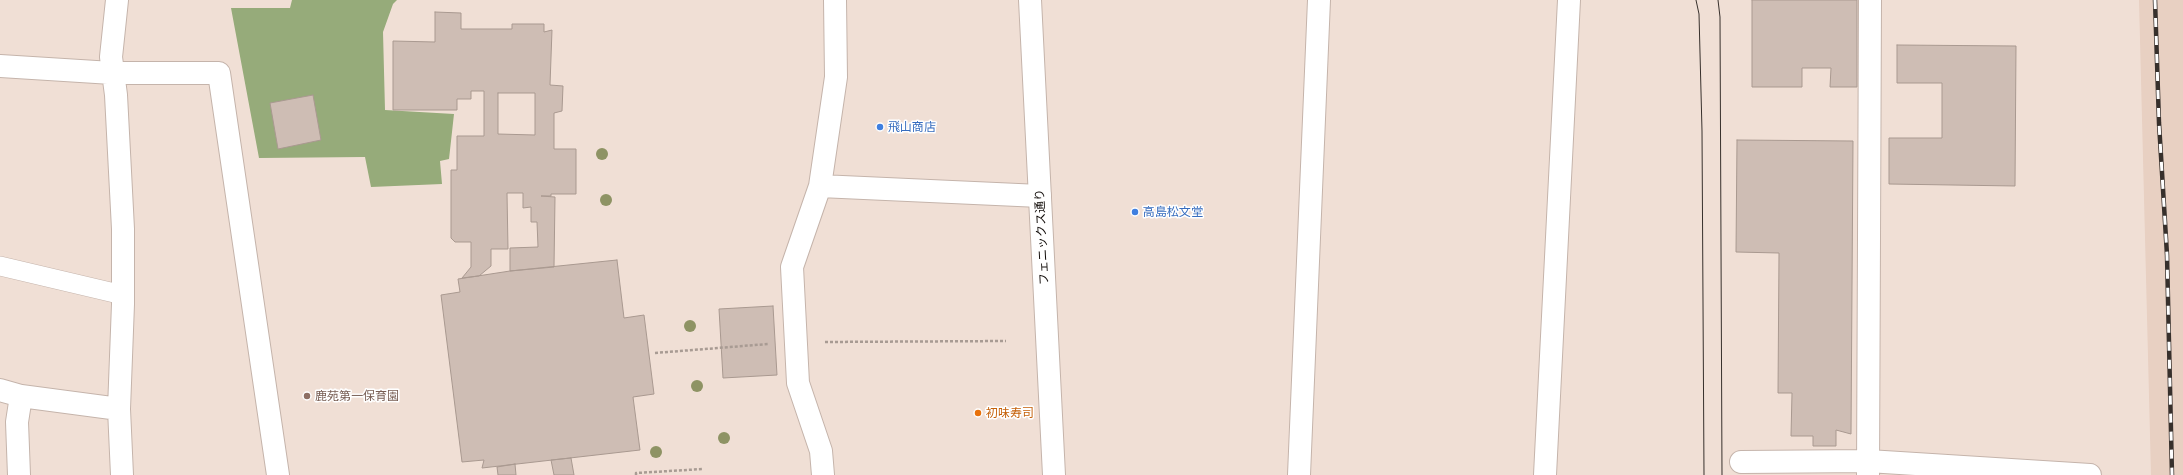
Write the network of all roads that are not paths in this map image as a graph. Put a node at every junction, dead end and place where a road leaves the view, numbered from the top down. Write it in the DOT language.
graph roads {
  1 [pos="117,0"];
  2 [pos="835,0"];
  3 [pos="1030,0"];
  4 [pos="1319,0"];
  5 [pos="1569,0"];
  6 [pos="1870,0"];
  7 [pos="0,66"];
  8 [pos="112,73"];
  9 [pos="820,186"];
  10 [pos="1040,196"];
  11 [pos="0,266"];
  12 [pos="123,295"];
  13 [pos="0,390"];
  14 [pos="21,396"];
  15 [pos="119,409"];
  16 [pos="1741,462"];
  17 [pos="1868,468"];
  18 [pos="19,475"];
  19 [pos="122,475"];
  20 [pos="278,475"];
  21 [pos="823,475"];
  22 [pos="1054,475"];
  23 [pos="1299,475"];
  24 [pos="1545,475"];
  25 [pos="2090,475"];
  1 -- 8 [label="street"];
  2 -- 9 [label="street"];
  3 -- 10 [label="street, フェニックス通り"];
  4 -- 23 [label="street"];
  5 -- 24 [label="street"];
  6 -- 17 [label="street"];
  7 -- 8 [label="street"];
  8 -- 12 [label="street"];
  8 -- 20 [label="street"];
  9 -- 10 [label="street"];
  9 -- 21 [label="street"];
  10 -- 22 [label="street, フェニックス通り"];
  11 -- 12 [label="lane"];
  12 -- 15 [label="street"];
  13 -- 14 [label="street"];
  14 -- 15 [label="street"];
  14 -- 18 [label="street"];
  15 -- 19 [label="street"];
  16 -- 17 [label="street"];
  17 -- 25 [label="street"];
}
